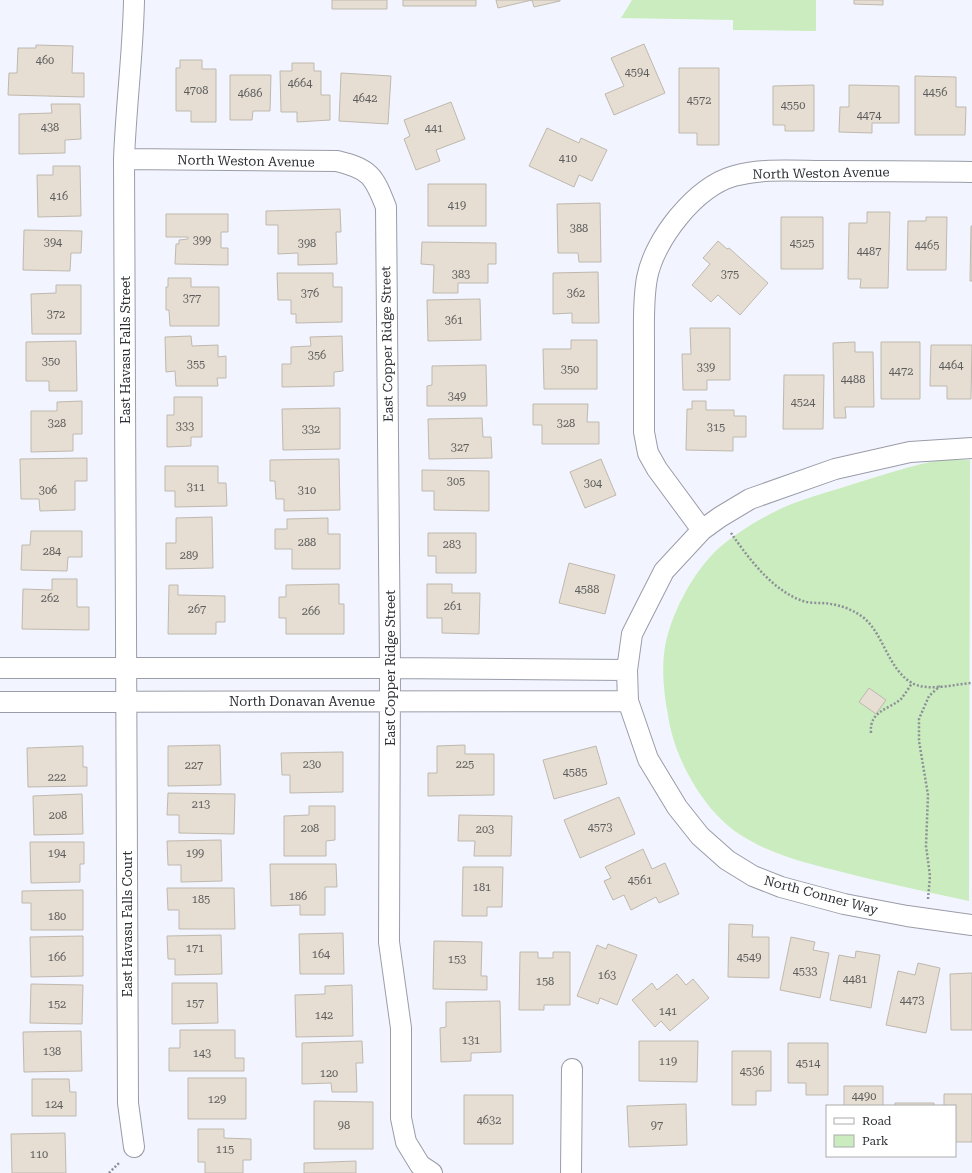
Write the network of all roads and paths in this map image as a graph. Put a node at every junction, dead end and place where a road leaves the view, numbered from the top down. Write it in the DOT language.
graph roads {
  1 [pos="134,0"];
  2 [pos="124,159"];
  3 [pos="366,171"];
  4 [pos="972,172"];
  5 [pos="972,448"];
  6 [pos="720,517"];
  7 [pos="702,530"];
  8 [pos="0,668"];
  9 [pos="126,668"];
  10 [pos="390,668"];
  11 [pos="627,670"];
  12 [pos="912,683"];
  13 [pos="972,683"];
  14 [pos="941,686"];
  15 [pos="126,701"];
  16 [pos="390,701"];
  17 [pos="628,701"];
  18 [pos="0,702"];
  19 [pos="871,732"];
  20 [pos="924,919"];
  21 [pos="972,925"];
  22 [pos="572,1069"];
  23 [pos="134,1147"];
  24 [pos="426,1169"];
  25 [pos="570,1173"];
  1 -- 2 [label="street, East Havasu Falls Street"];
  2 -- 3 [label="street, North Weston Avenue"];
  2 -- 9 [label="street, East Havasu Falls Street"];
  3 -- 10 [label="street, East Copper Ridge Street"];
  4 -- 7 [label="street, North Weston Avenue"];
  5 -- 6 [label="street, North Conner Way"];
  6 -- 7 [label="street, North Conner Way"];
  6 -- 12 [label="path"];
  7 -- 11 [label="street, North Conner Way"];
  8 -- 9 [label="street"];
  9 -- 10 [label="street"];
  9 -- 15 [label="street, East Havasu Falls Street"];
  10 -- 11 [label="street"];
  10 -- 16 [label="street, East Copper Ridge Street"];
  11 -- 17 [label="street, North Conner Way"];
  12 -- 14 [label="path"];
  12 -- 19 [label="path"];
  13 -- 14 [label="path"];
  14 -- 20 [label="path"];
  15 -- 16 [label="street, North Donavan Avenue"];
  15 -- 18 [label="street, North Donavan Avenue"];
  15 -- 23 [label="street, East Havasu Falls Court"];
  16 -- 17 [label="street, North Donavan Avenue"];
  16 -- 24 [label="street, East Copper Ridge Street"];
  17 -- 20 [label="street, North Conner Way"];
  20 -- 21 [label="street, North Conner Way"];
  22 -- 25 [label="street"];
}
